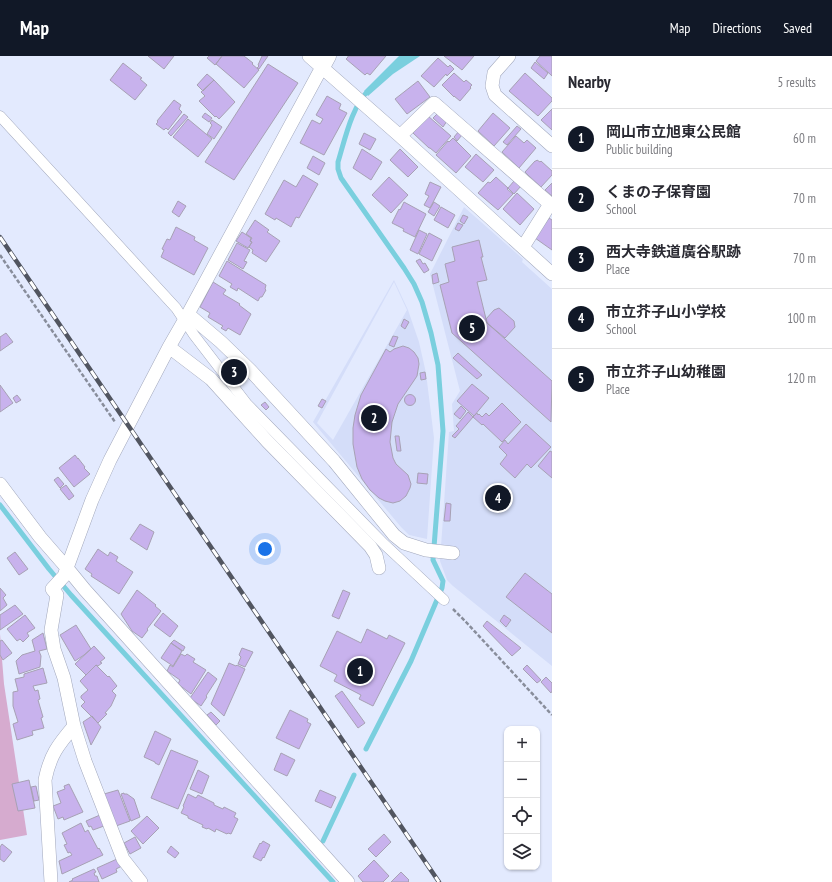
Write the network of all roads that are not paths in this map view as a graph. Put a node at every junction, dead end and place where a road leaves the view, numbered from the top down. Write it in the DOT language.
graph roads {
  1 [pos="309,56"];
  2 [pos="509,56"];
  3 [pos="325,62"];
  4 [pos="0,116"];
  5 [pos="400,136"];
  6 [pos="552,146"];
  7 [pos="522,247"];
  8 [pos="552,274"];
  9 [pos="186,317"];
  10 [pos="169,347"];
  11 [pos="0,484"];
  12 [pos="447,552"];
  13 [pos="379,568"];
  14 [pos="62,576"];
  15 [pos="444,600"];
  16 [pos="74,726"];
  17 [pos="51,882"];
  18 [pos="141,882"];
  19 [pos="348,882"];
  1 -- 3 [label="street"];
  2 -- 6 [label="street"];
  3 -- 5 [label="street"];
  3 -- 9 [label="street"];
  4 -- 9 [label="street"];
  5 -- 7 [label="street"];
  5 -- 7 [label="street"];
  7 -- 8 [label="street"];
  9 -- 10 [label="street"];
  9 -- 12 [label="street"];
  9 -- 15 [label="street"];
  10 -- 13 [label="street"];
  10 -- 14 [label="street"];
  11 -- 14 [label="street"];
  14 -- 16 [label="street"];
  14 -- 19 [label="street"];
  16 -- 17 [label="street"];
  16 -- 18 [label="street"];
}
